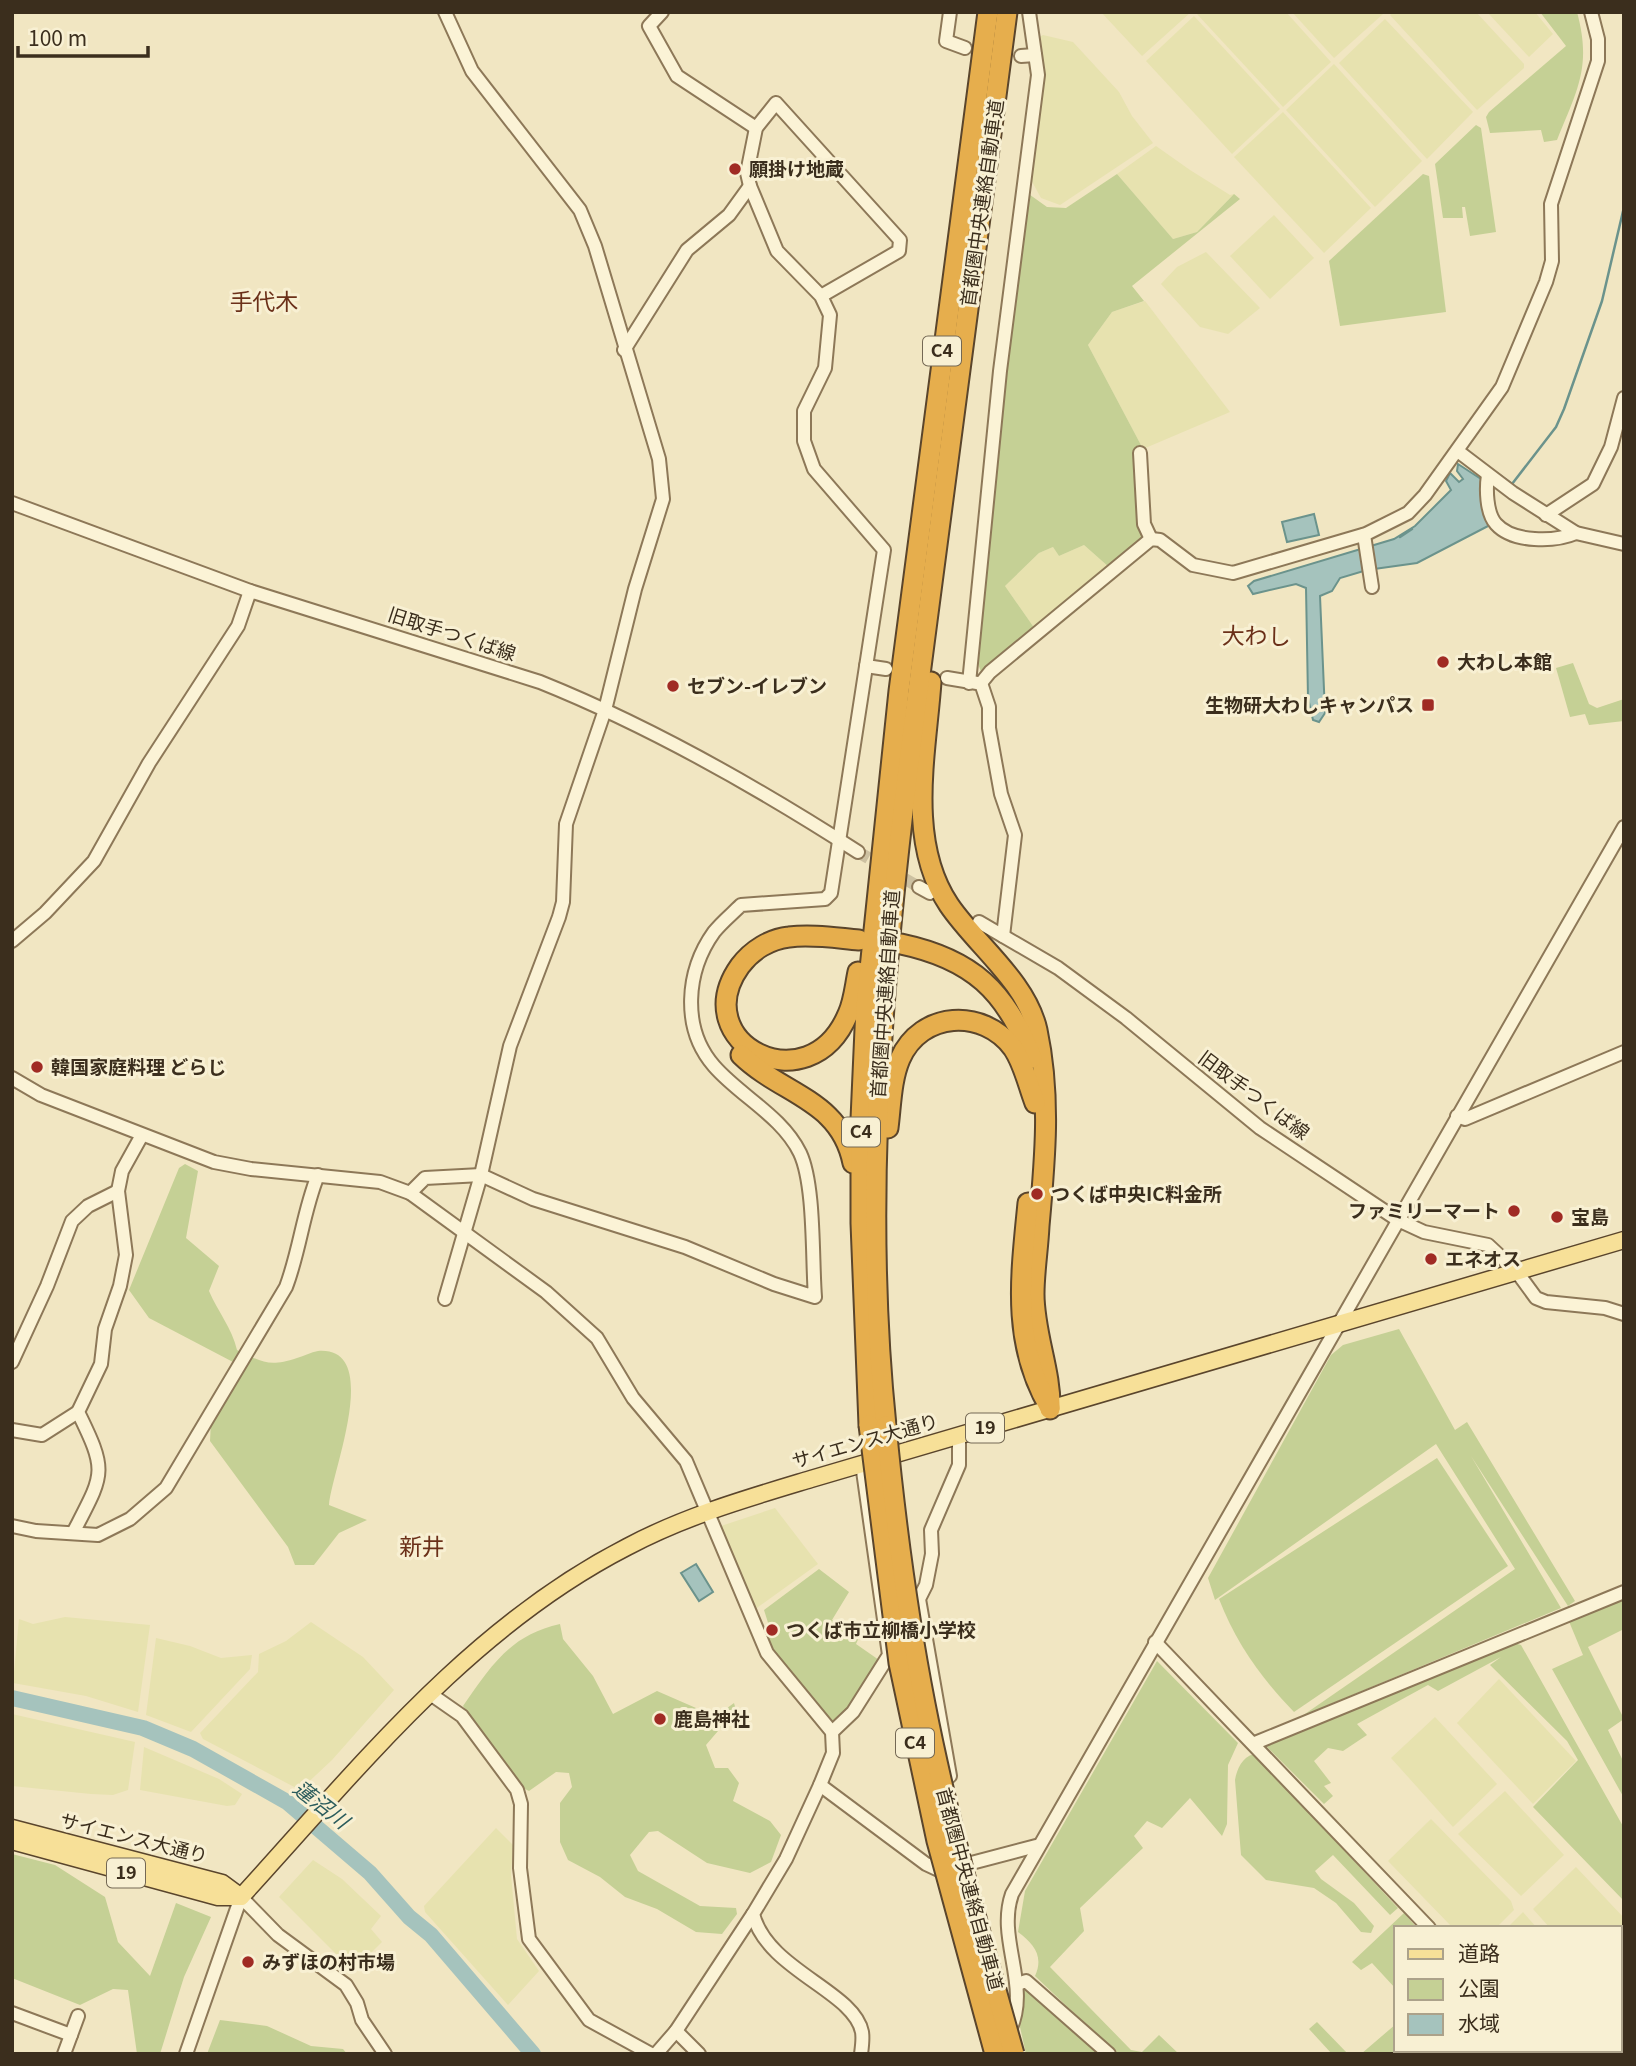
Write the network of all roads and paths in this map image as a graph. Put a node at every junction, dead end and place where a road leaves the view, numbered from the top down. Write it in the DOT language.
graph roads {
  1 [pos="445,12"];
  2 [pos="662,12"];
  3 [pos="950,12"];
  4 [pos="988,12"];
  5 [pos="1007,12"];
  6 [pos="1029,12"];
  7 [pos="1591,12"];
  8 [pos="965,48"];
  9 [pos="1035,55"];
  10 [pos="1021,56"];
  11 [pos="756,128"];
  12 [pos="750,186"];
  13 [pos="821,296"];
  14 [pos="624,350"];
  15 [pos="1624,398"];
  16 [pos="1611,447"];
  17 [pos="1459,452"];
  18 [pos="1140,453"];
  19 [pos="1624,455"];
  20 [pos="1488,474"];
  21 [pos="12,503"];
  22 [pos="941,513"];
  23 [pos="1546,515"];
  24 [pos="1576,534"];
  25 [pos="1151,538"];
  26 [pos="1364,539"];
  27 [pos="1624,544"];
  28 [pos="1372,587"];
  29 [pos="250,591"];
  30 [pos="866,666"];
  31 [pos="886,669"];
  32 [pos="947,678"];
  33 [pos="975,683"];
  34 [pos="898,691"];
  35 [pos="606,710"];
  36 [pos="1624,827"];
  37 [pos="837,839"];
  38 [pos="858,852"];
  39 [pos="979,922"];
  40 [pos="1003,936"];
  41 [pos="12,941"];
  42 [pos="1038,1040"];
  43 [pos="1624,1052"];
  44 [pos="12,1077"];
  45 [pos="1035,1102"];
  46 [pos="1457,1116"];
  47 [pos="142,1135"];
  48 [pos="318,1175"];
  49 [pos="481,1175"];
  50 [pos="118,1191"];
  51 [pos="410,1193"];
  52 [pos="1398,1220"];
  53 [pos="876,1221"];
  54 [pos="464,1231"];
  55 [pos="1624,1240"];
  56 [pos="1517,1272"];
  57 [pos="445,1299"];
  58 [pos="1622,1310"];
  59 [pos="1336,1325"];
  60 [pos="864,1356"];
  61 [pos="12,1362"];
  62 [pos="1050,1409"];
  63 [pos="78,1412"];
  64 [pos="878,1425"];
  65 [pos="12,1430"];
  66 [pos="959,1435"];
  67 [pos="862,1464"];
  68 [pos="710,1511"];
  69 [pos="12,1526"];
  70 [pos="73,1533"];
  71 [pos="1624,1592"];
  72 [pos="919,1608"];
  73 [pos="882,1613"];
  74 [pos="1155,1642"];
  75 [pos="429,1693"];
  76 [pos="832,1732"];
  77 [pos="1255,1743"];
  78 [pos="950,1776"];
  79 [pos="820,1785"];
  80 [pos="12,1828"];
  81 [pos="12,1841"];
  82 [pos="1036,1846"];
  83 [pos="241,1897"];
  84 [pos="753,1914"];
  85 [pos="1427,1926"];
  86 [pos="1018,1984"];
  87 [pos="12,2013"];
  88 [pos="78,2016"];
  89 [pos="676,2031"];
  90 [pos="71,2035"];
  91 [pos="64,2054"];
  92 [pos="186,2054"];
  93 [pos="385,2054"];
  94 [pos="651,2054"];
  95 [pos="656,2054"];
  96 [pos="699,2054"];
  97 [pos="861,2054"];
  98 [pos="996,2054"];
  99 [pos="1014,2054"];
  100 [pos="1109,2054"];
  1 -- 14 [label="street"];
  2 -- 11 [label="street"];
  3 -- 8 [label="street"];
  4 -- 34 [label="highway, 首都圏中央連絡自動車道 / C4"];
  5 -- 22 [label="highway, 首都圏中央連絡自動車道 / C4"];
  6 -- 9 [label="street"];
  7 -- 17 [label="street"];
  9 -- 10 [label="street"];
  9 -- 33 [label="street"];
  11 -- 12 [label="street"];
  11 -- 13 [label="street"];
  12 -- 13 [label="street"];
  12 -- 14 [label="street"];
  13 -- 30 [label="street"];
  14 -- 35 [label="street"];
  15 -- 16 [label="street"];
  16 -- 19 [label="street"];
  16 -- 23 [label="street"];
  17 -- 20 [label="street"];
  17 -- 26 [label="street"];
  18 -- 25 [label="street"];
  20 -- 23 [label="street"];
  20 -- 24 [label="street"];
  21 -- 29 [label="street, 旧取手つくば線"];
  22 -- 42 [label="highway"];
  22 -- 53 [label="highway, 首都圏中央連絡自動車道 / C4"];
  23 -- 24 [label="street"];
  24 -- 27 [label="street"];
  25 -- 26 [label="street"];
  25 -- 33 [label="street"];
  26 -- 28 [label="street"];
  29 -- 35 [label="street, 旧取手つくば線"];
  29 -- 41 [label="street"];
  30 -- 31 [label="street"];
  30 -- 37 [label="street"];
  32 -- 33 [label="street"];
  33 -- 40 [label="street"];
  34 -- 60 [label="highway, 首都圏中央連絡自動車道 / C4"];
  34 -- 60 [label="highway"];
  35 -- 37 [label="street, 旧取手つくば線"];
  35 -- 49 [label="street"];
  36 -- 46 [label="street"];
  37 -- 38 [label="street, 旧取手つくば線"];
  37 -- 49 [label="street"];
  39 -- 40 [label="street, 旧取手つくば線"];
  40 -- 52 [label="street, 旧取手つくば線"];
  42 -- 45 [label="highway"];
  42 -- 62 [label="highway"];
  43 -- 46 [label="street"];
  44 -- 47 [label="street"];
  45 -- 53 [label="highway"];
  45 -- 62 [label="highway"];
  46 -- 52 [label="street"];
  47 -- 48 [label="street"];
  47 -- 50 [label="street"];
  48 -- 51 [label="street"];
  48 -- 70 [label="street"];
  49 -- 51 [label="street"];
  49 -- 54 [label="street"];
  50 -- 61 [label="street"];
  50 -- 63 [label="street"];
  51 -- 54 [label="street"];
  52 -- 56 [label="street, 旧取手つくば線"];
  52 -- 59 [label="street"];
  53 -- 64 [label="highway, 首都圏中央連絡自動車道 / C4"];
  54 -- 57 [label="street"];
  54 -- 68 [label="street"];
  55 -- 56 [label="main road, サイエンス大通り / 19"];
  56 -- 58 [label="street, 旧取手つくば線"];
  56 -- 59 [label="main road, サイエンス大通り / 19"];
  59 -- 62 [label="main road, サイエンス大通り / 19"];
  59 -- 74 [label="street"];
  60 -- 64 [label="highway, 首都圏中央連絡自動車道 / C4"];
  62 -- 66 [label="main road, サイエンス大通り / 19"];
  63 -- 65 [label="street"];
  63 -- 70 [label="street"];
  64 -- 98 [label="highway, 首都圏中央連絡自動車道 / C4, bridge"];
  64 -- 99 [label="highway, 首都圏中央連絡自動車道 / C4, bridge"];
  66 -- 67 [label="main road, サイエンス大通り / 19"];
  66 -- 72 [label="street"];
  67 -- 68 [label="main road, サイエンス大通り / 19"];
  67 -- 73 [label="street"];
  68 -- 75 [label="main road, サイエンス大通り / 19"];
  68 -- 76 [label="street"];
  69 -- 70 [label="street"];
  71 -- 77 [label="street"];
  72 -- 73 [label="street"];
  72 -- 78 [label="street"];
  73 -- 76 [label="street"];
  74 -- 77 [label="street"];
  74 -- 82 [label="street"];
  75 -- 83 [label="main road, サイエンス大通り / 19"];
  75 -- 94 [label="street"];
  76 -- 79 [label="street"];
  77 -- 85 [label="street"];
  79 -- 82 [label="street"];
  79 -- 84 [label="street"];
  80 -- 83 [label="main road, サイエンス大通り / 19"];
  81 -- 83 [label="main road, サイエンス大通り / 19"];
  82 -- 86 [label="street"];
  83 -- 92 [label="street"];
  83 -- 93 [label="street"];
  84 -- 89 [label="street"];
  84 -- 97 [label="street"];
  86 -- 98 [label="street"];
  86 -- 100 [label="street"];
  87 -- 90 [label="street"];
  88 -- 90 [label="street"];
  89 -- 95 [label="street"];
  89 -- 96 [label="street"];
  90 -- 91 [label="street"];
}
